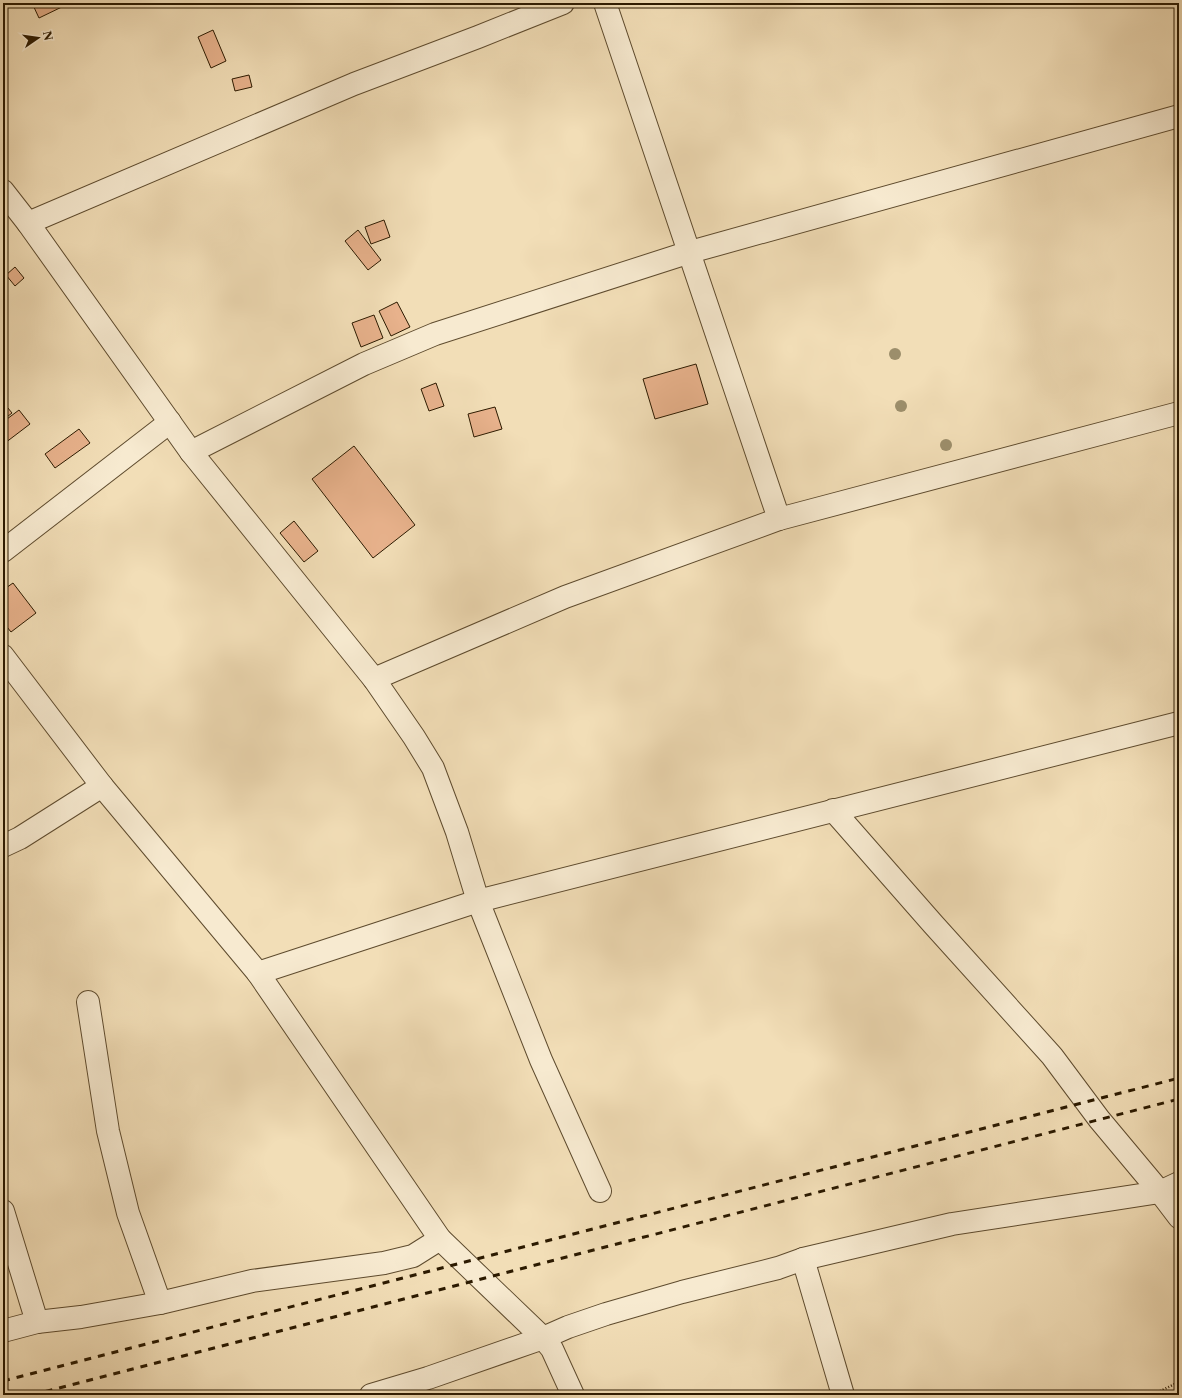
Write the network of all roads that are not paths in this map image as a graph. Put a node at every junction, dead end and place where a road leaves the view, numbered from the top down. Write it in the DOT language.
graph roads {
  1 [pos="563,3"];
  2 [pos="605,3"];
  3 [pos="1179,116"];
  4 [pos="3,191"];
  5 [pos="28,223"];
  6 [pos="690,252"];
  7 [pos="1179,413"];
  8 [pos="170,422"];
  9 [pos="191,452"];
  10 [pos="779,519"];
  11 [pos="3,551"];
  12 [pos="3,656"];
  13 [pos="374,679"];
  14 [pos="1179,723"];
  15 [pos="102,786"];
  16 [pos="833,810"];
  17 [pos="3,846"];
  18 [pos="478,901"];
  19 [pos="258,973"];
  20 [pos="88,1002"];
  21 [pos="1170,1188"];
  22 [pos="600,1191"];
  23 [pos="3,1211"];
  24 [pos="1179,1217"];
  25 [pos="440,1239"];
  26 [pos="803,1259"];
  27 [pos="160,1304"];
  28 [pos="37,1322"];
  29 [pos="3,1331"];
  30 [pos="543,1338"];
  31 [pos="371,1395"];
  32 [pos="573,1395"];
  33 [pos="843,1395"];
  1 -- 5 [label="street"];
  2 -- 6 [label="street"];
  3 -- 6 [label="street"];
  4 -- 5 [label="street"];
  5 -- 8 [label="street"];
  6 -- 9 [label="street"];
  6 -- 10 [label="street"];
  7 -- 10 [label="street"];
  8 -- 9 [label="street"];
  8 -- 11 [label="street"];
  9 -- 13 [label="street"];
  10 -- 13 [label="street"];
  12 -- 15 [label="street"];
  13 -- 18 [label="street"];
  14 -- 16 [label="street"];
  15 -- 17 [label="street"];
  15 -- 19 [label="street"];
  16 -- 18 [label="street"];
  16 -- 21 [label="street"];
  18 -- 19 [label="street"];
  18 -- 22 [label="street"];
  19 -- 25 [label="street"];
  20 -- 27 [label="street"];
  21 -- 24 [label="street"];
  21 -- 26 [label="street"];
  23 -- 28 [label="street"];
  25 -- 27 [label="street"];
  25 -- 30 [label="street"];
  26 -- 30 [label="street"];
  26 -- 33 [label="street"];
  27 -- 28 [label="street"];
  28 -- 29 [label="street"];
  30 -- 31 [label="street"];
  30 -- 32 [label="street"];
}
